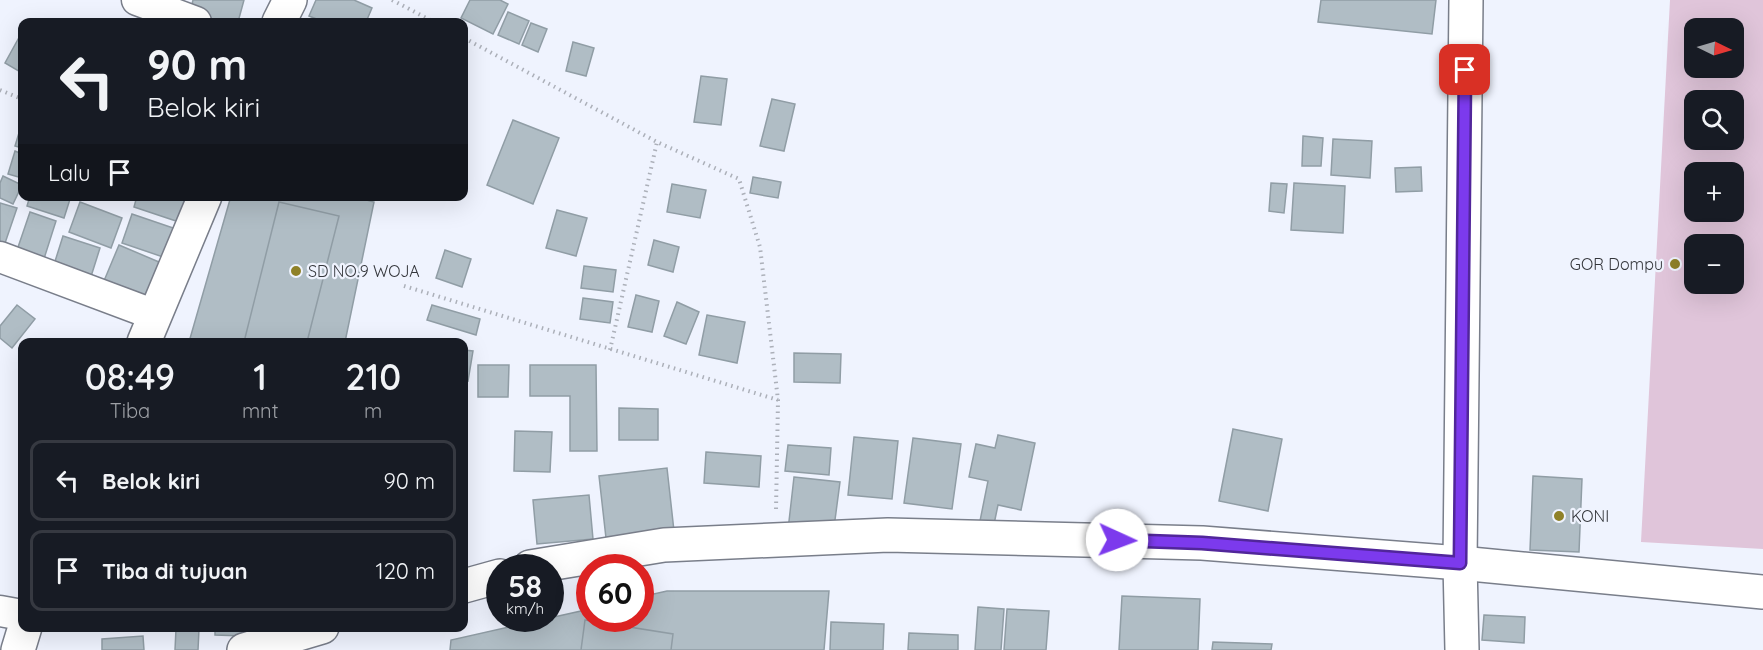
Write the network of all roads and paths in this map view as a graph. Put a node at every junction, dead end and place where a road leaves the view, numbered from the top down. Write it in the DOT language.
graph roads {
  1 [pos="137,0"];
  2 [pos="290,0"];
  3 [pos="392,0"];
  4 [pos="1466,0"];
  5 [pos="185,18"];
  6 [pos="281,18"];
  7 [pos="426,18"];
  8 [pos="468,40"];
  9 [pos="0,90"];
  10 [pos="18,97"];
  11 [pos="657,142"];
  12 [pos="203,201"];
  13 [pos="0,257"];
  14 [pos="404,286"];
  15 [pos="150,328"];
  16 [pos="610,350"];
  17 [pos="778,400"];
  18 [pos="775,540"];
  19 [pos="564,561"];
  20 [pos="1460,563"];
  21 [pos="486,580"];
  22 [pos="468,585"];
  23 [pos="1763,592"];
  24 [pos="0,611"];
  25 [pos="18,614"];
  26 [pos="23,632"];
  27 [pos="305,632"];
  28 [pos="18,650"];
  29 [pos="244,650"];
  30 [pos="1462,650"];
  1 -- 5 [label="street"];
  2 -- 6 [label="main road"];
  3 -- 7 [label="path"];
  4 -- 20 [label="main road"];
  8 -- 11 [label="path"];
  9 -- 10 [label="path"];
  11 -- 16 [label="path"];
  11 -- 17 [label="path"];
  12 -- 15 [label="main road"];
  13 -- 15 [label="street"];
  14 -- 16 [label="path"];
  16 -- 17 [label="path"];
  17 -- 18 [label="path"];
  18 -- 19 [label="main road"];
  18 -- 20 [label="main road"];
  20 -- 23 [label="main road"];
  20 -- 30 [label="main road"];
  21 -- 22 [label="main road"];
  24 -- 25 [label="street"];
  26 -- 28 [label="main road"];
  27 -- 29 [label="main road"];
}
